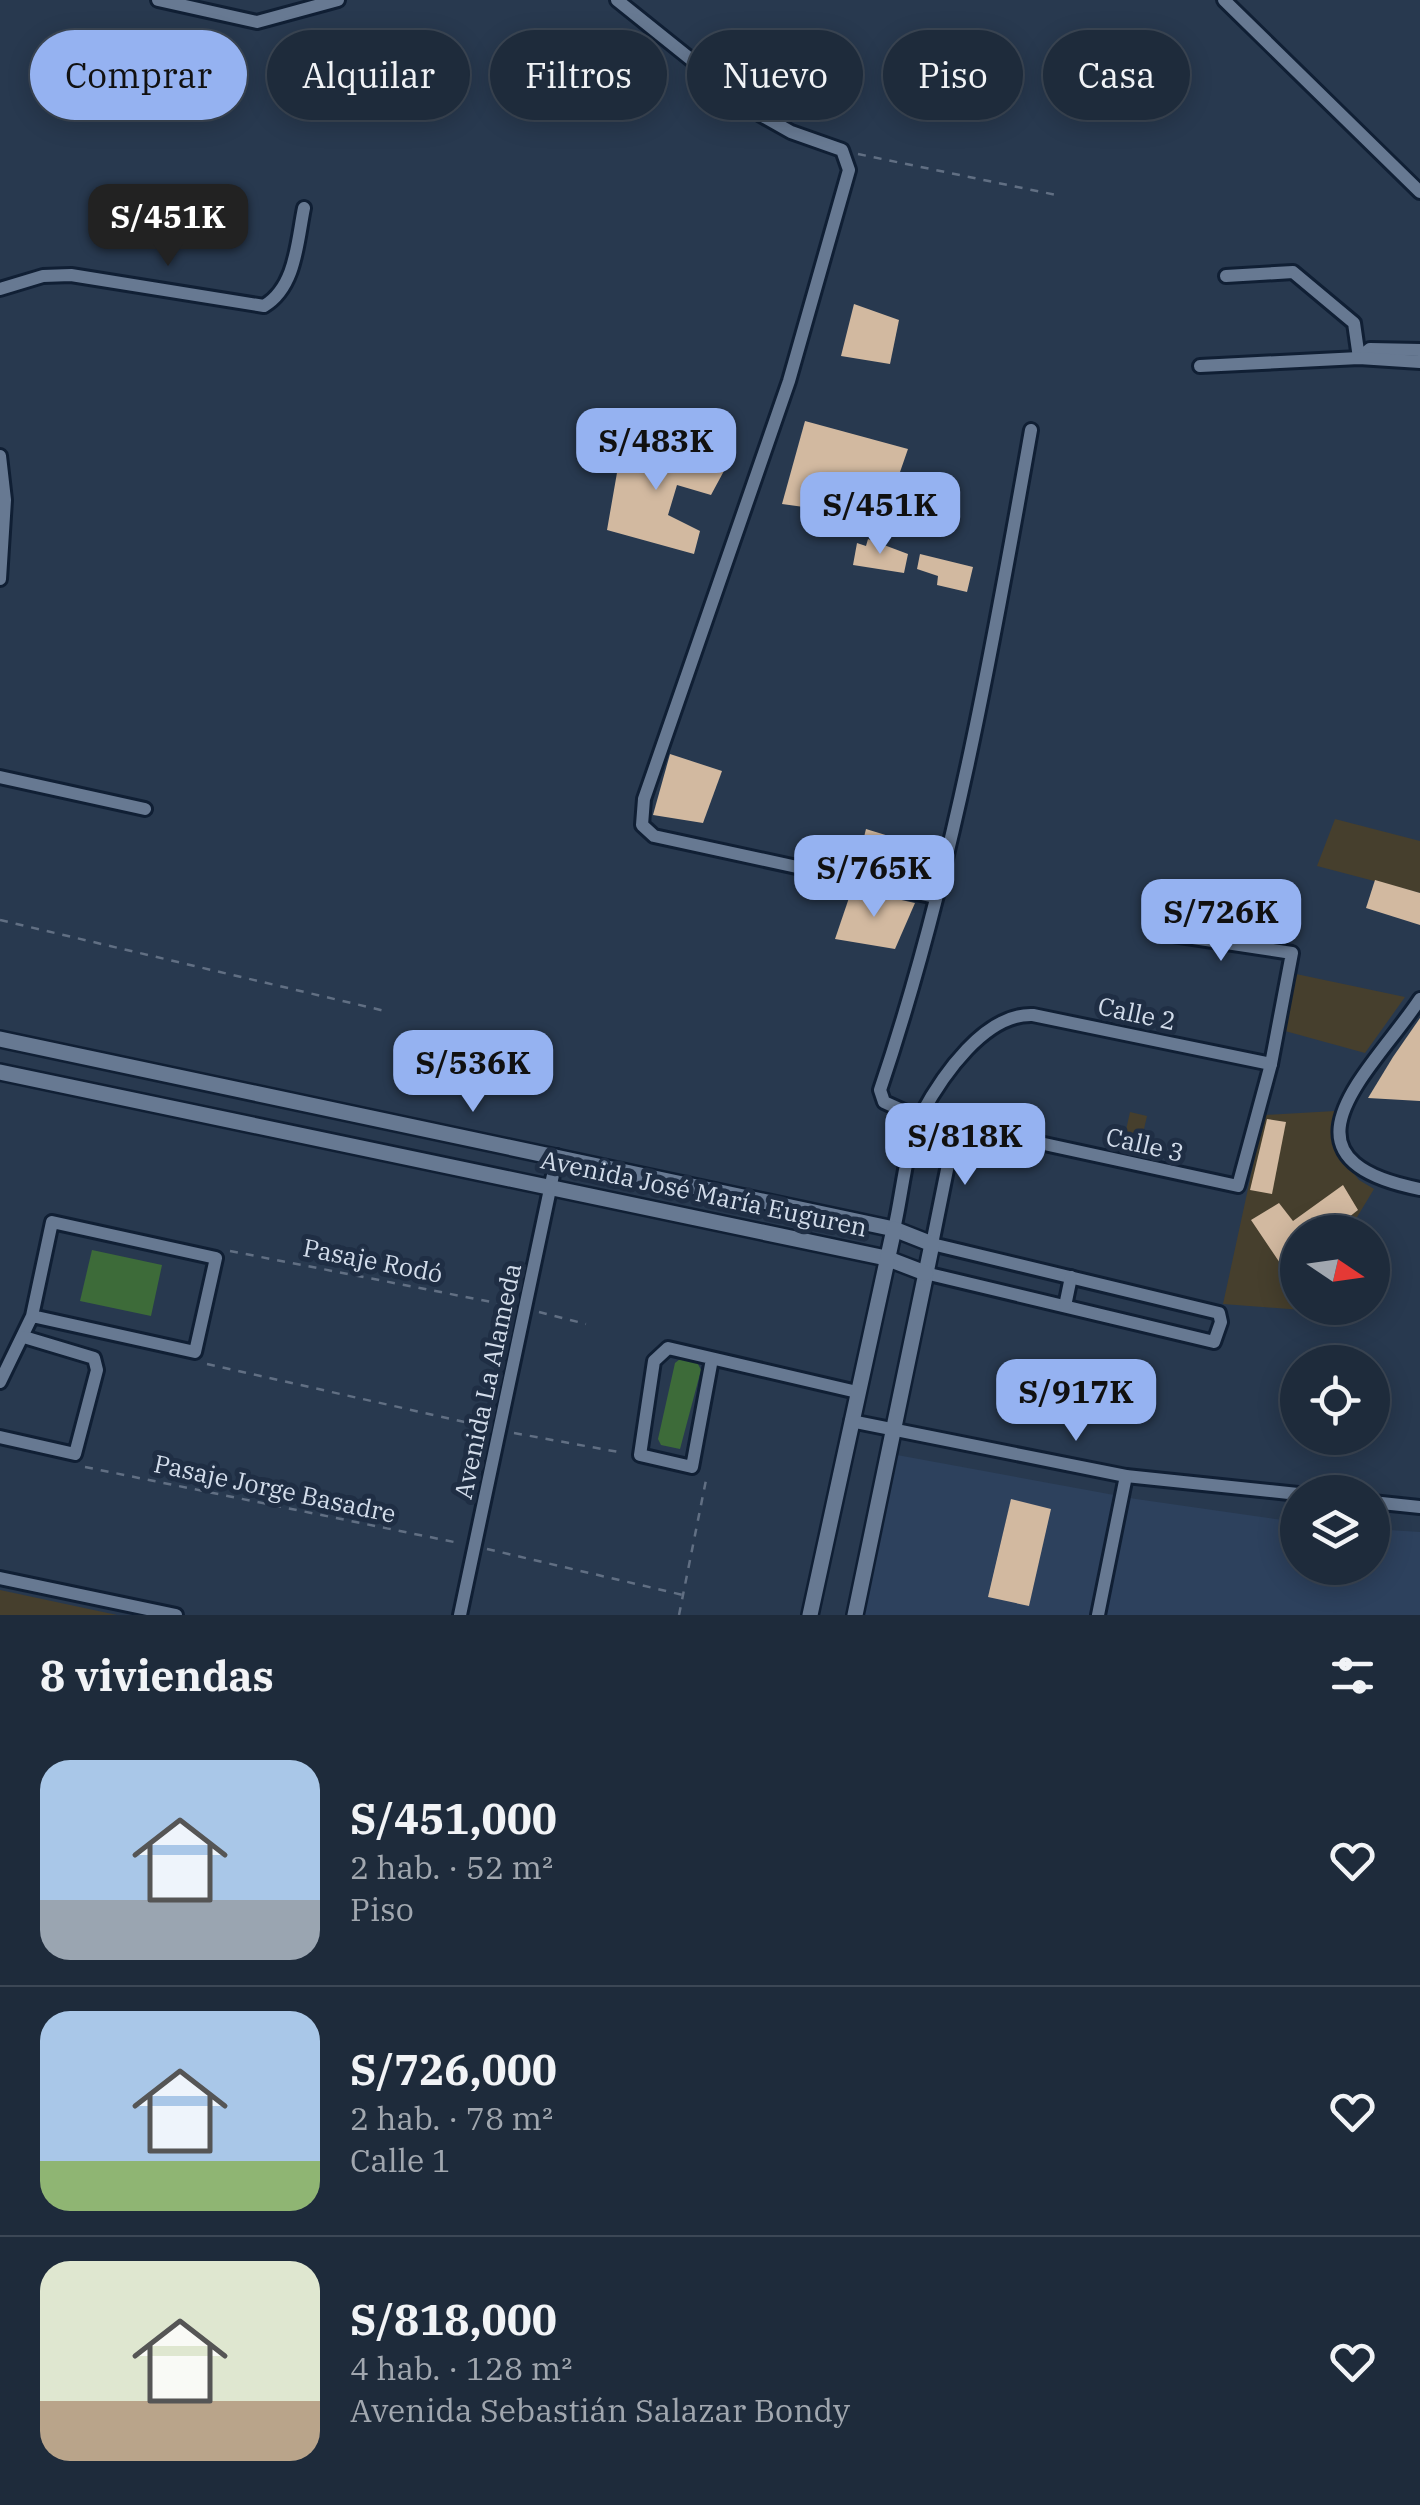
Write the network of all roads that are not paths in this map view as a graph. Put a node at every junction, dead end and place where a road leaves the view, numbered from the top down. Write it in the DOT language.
graph roads {
  1 [pos="158,0"];
  2 [pos="338,0"];
  3 [pos="617,0"];
  4 [pos="1224,0"];
  5 [pos="1420,192"];
  6 [pos="304,208"];
  7 [pos="1226,276"];
  8 [pos="0,289"];
  9 [pos="1420,350"];
  10 [pos="1359,358"];
  11 [pos="1420,362"];
  12 [pos="1200,366"];
  13 [pos="1032,430"];
  14 [pos="0,456"];
  15 [pos="2,487"];
  16 [pos="0,579"];
  17 [pos="0,776"];
  18 [pos="145,809"];
  19 [pos="936,897"];
  20 [pos="1160,933"];
  21 [pos="1419,1002"];
  22 [pos="0,1040"];
  23 [pos="1272,1064"];
  24 [pos="0,1072"];
  25 [pos="920,1117"];
  26 [pos="956,1125"];
  27 [pos="556,1156"];
  28 [pos="552,1186"];
  29 [pos="1420,1189"];
  30 [pos="894,1229"];
  31 [pos="932,1244"];
  32 [pos="886,1258"];
  33 [pos="925,1272"];
  34 [pos="1071,1277"];
  35 [pos="1065,1306"];
  36 [pos="32,1316"];
  37 [pos="24,1336"];
  38 [pos="712,1359"];
  39 [pos="0,1382"];
  40 [pos="857,1392"];
  41 [pos="851,1420"];
  42 [pos="896,1430"];
  43 [pos="0,1436"];
  44 [pos="1126,1476"];
  45 [pos="1280,1492"];
  46 [pos="1390,1504"];
  47 [pos="1420,1507"];
  48 [pos="0,1578"];
  49 [pos="176,1615"];
  50 [pos="460,1615"];
  51 [pos="810,1615"];
  52 [pos="855,1615"];
  53 [pos="1098,1615"];
  1 -- 2 [label="street"];
  3 -- 19 [label="street"];
  4 -- 5 [label="street"];
  6 -- 8 [label="street"];
  7 -- 10 [label="street"];
  9 -- 10 [label="street"];
  10 -- 11 [label="street"];
  10 -- 12 [label="street"];
  13 -- 19 [label="street"];
  14 -- 15 [label="street"];
  15 -- 16 [label="street"];
  17 -- 18 [label="street"];
  19 -- 25 [label="street"];
  20 -- 23 [label="street"];
  21 -- 29 [label="street"];
  22 -- 27 [label="street, Avenida José María Euguren"];
  23 -- 25 [label="street, Calle 2"];
  23 -- 26 [label="street, Calle 3"];
  24 -- 28 [label="street, Avenida José María Euguren"];
  25 -- 26 [label="street, Calle 3"];
  25 -- 30 [label="street"];
  26 -- 31 [label="street"];
  27 -- 28 [label="street, Avenida La Alameda"];
  27 -- 30 [label="street, Avenida José María Euguren"];
  28 -- 32 [label="street, Avenida José María Euguren"];
  28 -- 50 [label="street, Avenida La Alameda"];
  30 -- 31 [label="street, Avenida José María Euguren"];
  30 -- 32 [label="street"];
  31 -- 33 [label="street"];
  31 -- 34 [label="street"];
  32 -- 33 [label="street, Avenida José María Euguren"];
  32 -- 40 [label="street"];
  33 -- 35 [label="street"];
  33 -- 42 [label="street"];
  34 -- 35 [label="street"];
  34 -- 35 [label="street"];
  36 -- 36 [label="street"];
  36 -- 37 [label="street"];
  37 -- 39 [label="street"];
  37 -- 43 [label="street"];
  38 -- 38 [label="street"];
  38 -- 40 [label="street"];
  40 -- 41 [label="street"];
  41 -- 42 [label="street"];
  41 -- 51 [label="street"];
  42 -- 44 [label="street"];
  42 -- 52 [label="street"];
  44 -- 45 [label="street"];
  44 -- 53 [label="street"];
  46 -- 47 [label="street"];
  48 -- 49 [label="street"];
}
